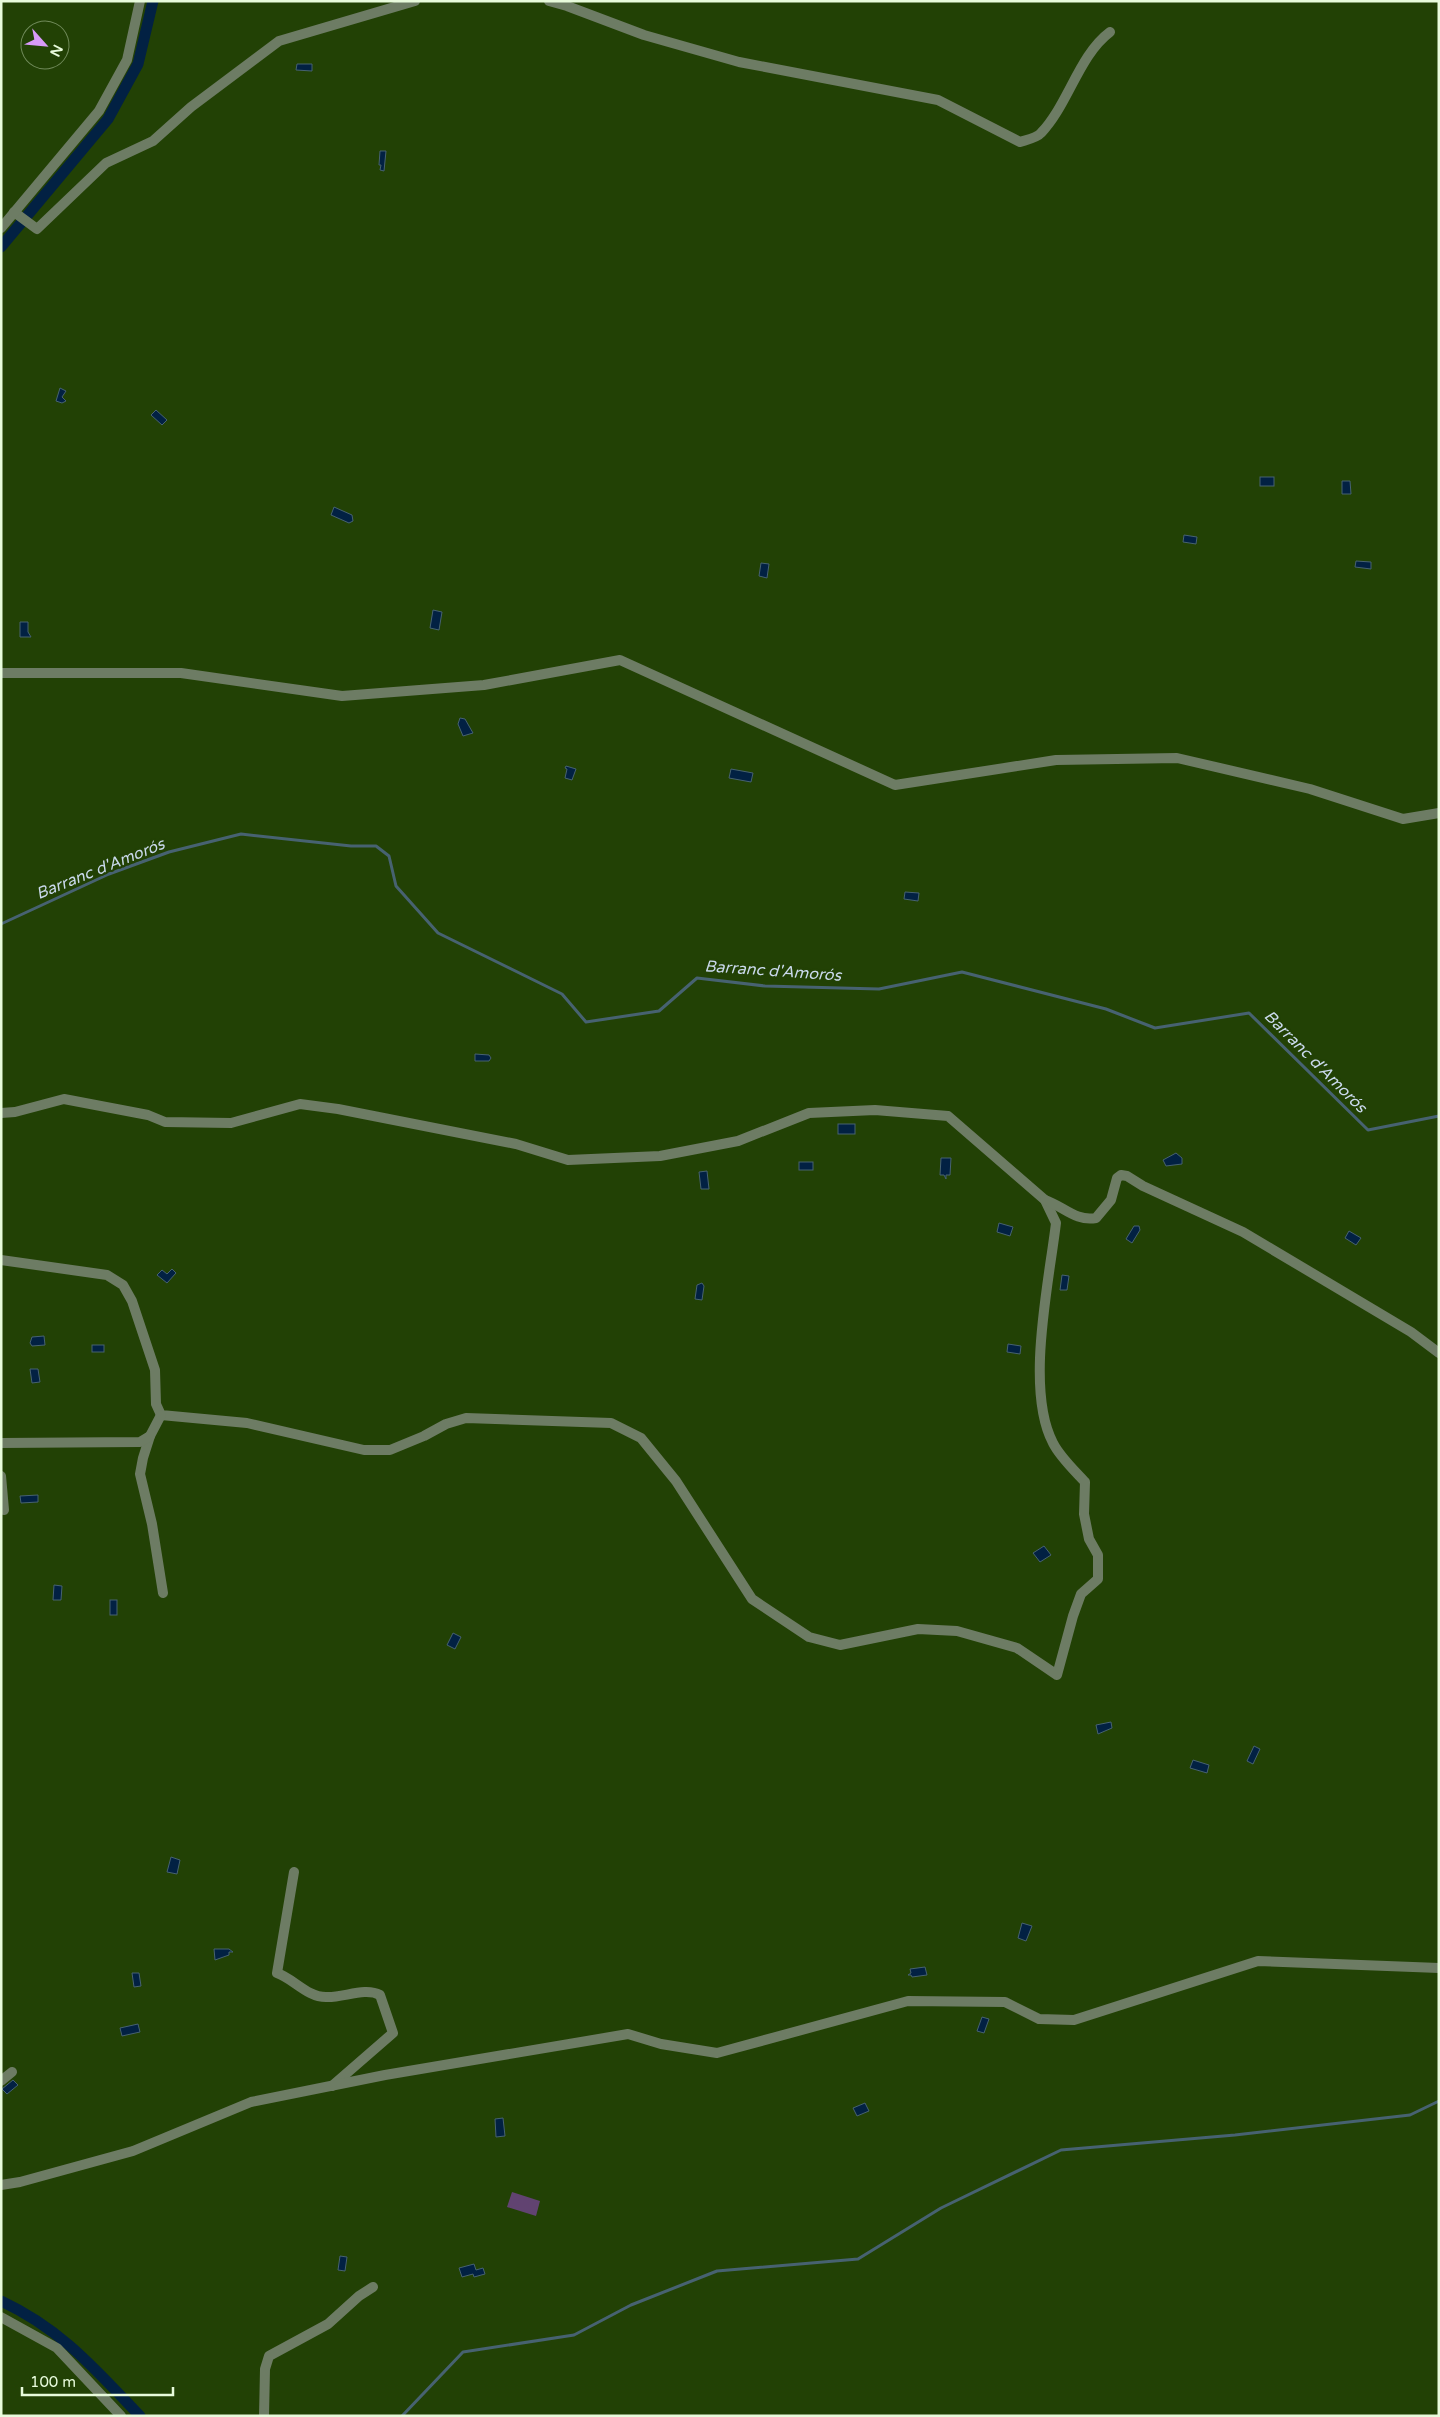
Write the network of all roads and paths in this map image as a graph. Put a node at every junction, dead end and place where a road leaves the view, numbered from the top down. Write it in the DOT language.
graph roads {
  1 [pos="140,1"];
  2 [pos="415,1"];
  3 [pos="549,1"];
  4 [pos="1110,32"];
  5 [pos="14,212"];
  6 [pos="1,228"];
  7 [pos="1,674"];
  8 [pos="1439,812"];
  9 [pos="1,1113"];
  10 [pos="1045,1200"];
  11 [pos="1,1260"];
  12 [pos="1439,1353"];
  13 [pos="161,1415"];
  14 [pos="150,1436"];
  15 [pos="1,1443"];
  16 [pos="1,1476"];
  17 [pos="4,1510"];
  18 [pos="163,1593"];
  19 [pos="294,1872"];
  20 [pos="1439,1968"];
  21 [pos="12,2072"];
  22 [pos="1,2082"];
  23 [pos="332,2086"];
  24 [pos="1,2185"];
  25 [pos="373,2286"];
  26 [pos="1,2317"];
  27 [pos="121,2416"];
  28 [pos="264,2416"];
  1 -- 5 [label="street"];
  2 -- 5 [label="street"];
  3 -- 4 [label="street"];
  5 -- 6 [label="street"];
  7 -- 8 [label="street"];
  9 -- 10 [label="street"];
  10 -- 12 [label="street"];
  10 -- 13 [label="street"];
  11 -- 13 [label="street"];
  13 -- 14 [label="street"];
  14 -- 15 [label="street"];
  14 -- 18 [label="street"];
  16 -- 17 [label="street"];
  19 -- 23 [label="street"];
  20 -- 23 [label="street"];
  21 -- 22 [label="street"];
  23 -- 24 [label="street"];
  25 -- 28 [label="street"];
  26 -- 27 [label="street"];
}
